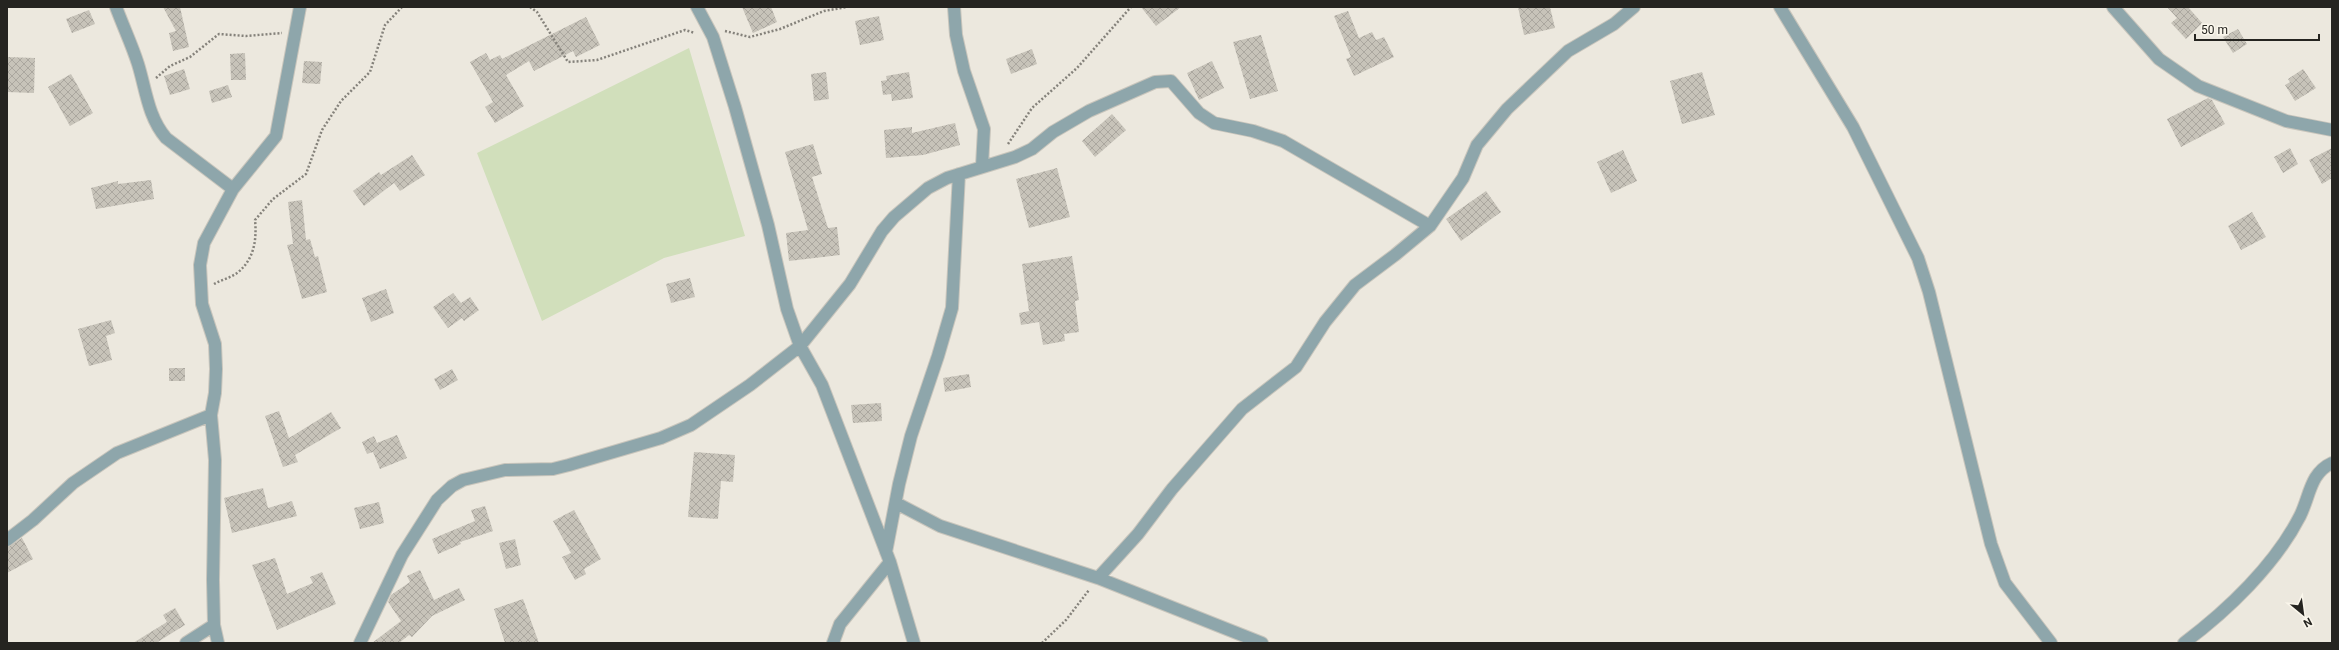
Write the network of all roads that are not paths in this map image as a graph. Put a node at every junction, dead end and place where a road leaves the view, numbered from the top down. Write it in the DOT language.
graph roads {
  1 [pos="116,7"];
  2 [pos="300,7"];
  3 [pos="697,7"];
  4 [pos="954,7"];
  5 [pos="1634,7"];
  6 [pos="1780,7"];
  7 [pos="2113,7"];
  8 [pos="2332,130"];
  9 [pos="982,166"];
  10 [pos="959,174"];
  11 [pos="234,190"];
  12 [pos="1430,226"];
  13 [pos="800,346"];
  14 [pos="211,414"];
  15 [pos="2332,463"];
  16 [pos="896,503"];
  17 [pos="7,540"];
  18 [pos="888,556"];
  19 [pos="1098,578"];
  20 [pos="214,625"];
  21 [pos="186,643"];
  22 [pos="218,643"];
  23 [pos="360,643"];
  24 [pos="833,643"];
  25 [pos="914,643"];
  26 [pos="1262,643"];
  27 [pos="2051,643"];
  28 [pos="2184,643"];
  1 -- 11 [label="street"];
  2 -- 11 [label="street"];
  3 -- 13 [label="street"];
  4 -- 9 [label="street"];
  5 -- 12 [label="street"];
  6 -- 27 [label="street"];
  7 -- 8 [label="street"];
  9 -- 10 [label="street"];
  9 -- 12 [label="street"];
  10 -- 13 [label="street"];
  10 -- 16 [label="street"];
  11 -- 14 [label="street"];
  12 -- 19 [label="street"];
  13 -- 18 [label="street"];
  13 -- 23 [label="street"];
  14 -- 17 [label="street"];
  14 -- 20 [label="street"];
  15 -- 28 [label="street"];
  16 -- 18 [label="street"];
  16 -- 19 [label="street"];
  18 -- 24 [label="street"];
  18 -- 25 [label="street"];
  19 -- 26 [label="street"];
  20 -- 21 [label="street"];
  20 -- 22 [label="street"];
}
